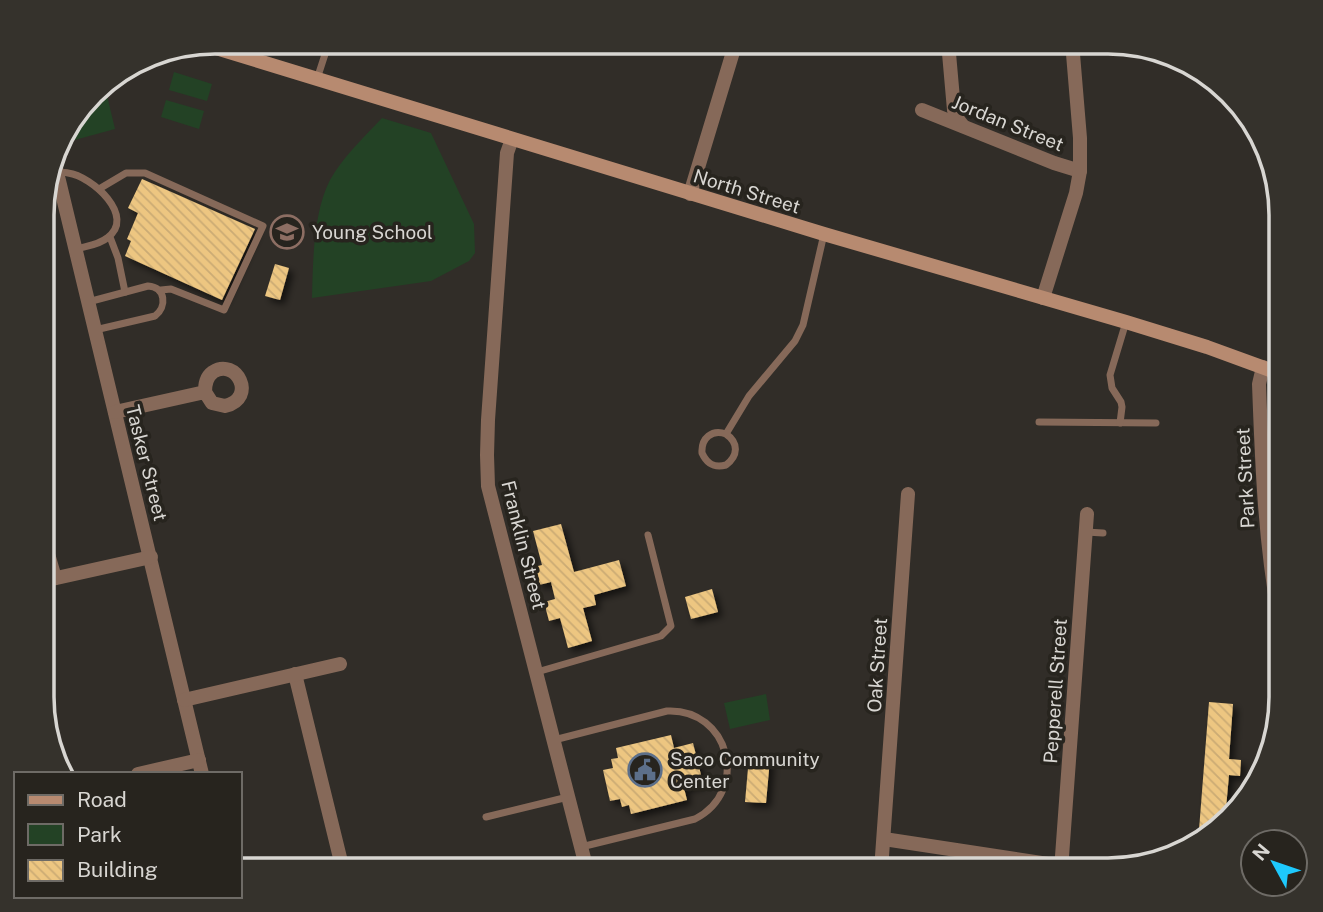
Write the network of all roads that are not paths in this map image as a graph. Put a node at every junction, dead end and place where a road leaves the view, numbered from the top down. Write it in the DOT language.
graph roads {
  1 [pos="235,54"];
  2 [pos="326,54"];
  3 [pos="732,55"];
  4 [pos="949,55"];
  5 [pos="1073,55"];
  6 [pos="317,80"];
  7 [pos="922,110"];
  8 [pos="963,126"];
  9 [pos="512,139"];
  10 [pos="61,169"];
  11 [pos="1080,171"];
  12 [pos="59,179"];
  13 [pos="99,188"];
  14 [pos="690,194"];
  15 [pos="824,234"];
  16 [pos="110,237"];
  17 [pos="75,249"];
  18 [pos="161,290"];
  19 [pos="125,292"];
  20 [pos="1043,298"];
  21 [pos="88,302"];
  22 [pos="1126,322"];
  23 [pos="95,331"];
  24 [pos="1263,367"];
  25 [pos="1268,369"];
  26 [pos="205,392"];
  27 [pos="115,412"];
  28 [pos="1039,422"];
  29 [pos="1120,423"];
  30 [pos="1156,423"];
  31 [pos="726,434"];
  32 [pos="908,494"];
  33 [pos="1087,514"];
  34 [pos="1085,532"];
  35 [pos="1103,533"];
  36 [pos="648,535"];
  37 [pos="1268,543"];
  38 [pos="150,557"];
  39 [pos="55,579"];
  40 [pos="340,664"];
  41 [pos="536,672"];
  42 [pos="295,674"];
  43 [pos="184,701"];
  44 [pos="554,740"];
  45 [pos="201,767"];
  46 [pos="156,772"];
  47 [pos="568,797"];
  48 [pos="486,817"];
  49 [pos="884,839"];
  50 [pos="581,847"];
  51 [pos="340,857"];
  52 [pos="584,857"];
  53 [pos="882,858"];
  54 [pos="999,858"];
  55 [pos="1062,858"];
  1 -- 6 [label="main road, North Street"];
  2 -- 6 [label="lane"];
  3 -- 14 [label="street"];
  4 -- 8 [label="street"];
  5 -- 11 [label="street"];
  6 -- 9 [label="main road, North Street"];
  7 -- 8 [label="street, Jordan Street"];
  8 -- 11 [label="street, Jordan Street"];
  9 -- 14 [label="main road, North Street"];
  9 -- 41 [label="street, Franklin Street"];
  10 -- 13 [label="lane"];
  11 -- 20 [label="street"];
  12 -- 17 [label="street, Tasker Street"];
  13 -- 16 [label="lane"];
  13 -- 18 [label="lane"];
  14 -- 15 [label="main road, North Street"];
  15 -- 20 [label="main road, North Street"];
  15 -- 31 [label="lane"];
  16 -- 17 [label="lane"];
  16 -- 19 [label="lane"];
  17 -- 21 [label="street, Tasker Street"];
  18 -- 19 [label="lane"];
  18 -- 23 [label="lane"];
  19 -- 21 [label="lane"];
  20 -- 22 [label="main road, North Street"];
  21 -- 23 [label="street, Tasker Street"];
  22 -- 24 [label="main road, North Street"];
  22 -- 29 [label="lane"];
  23 -- 27 [label="street, Tasker Street"];
  24 -- 25 [label="main road, North Street"];
  24 -- 37 [label="street, Park Street"];
  26 -- 27 [label="street"];
  27 -- 38 [label="street, Tasker Street"];
  28 -- 29 [label="lane"];
  29 -- 30 [label="lane"];
  31 -- 31 [label="lane"];
  32 -- 49 [label="street, Oak Street"];
  33 -- 34 [label="street, Pepperell Street"];
  34 -- 35 [label="lane"];
  34 -- 55 [label="street, Pepperell Street"];
  36 -- 41 [label="lane"];
  38 -- 39 [label="street"];
  38 -- 43 [label="street, Tasker Street"];
  40 -- 42 [label="street"];
  41 -- 44 [label="street, Franklin Street"];
  42 -- 43 [label="street"];
  42 -- 51 [label="street"];
  43 -- 45 [label="street, Tasker Street"];
  44 -- 47 [label="street, Franklin Street"];
  44 -- 50 [label="lane"];
  45 -- 46 [label="street"];
  47 -- 48 [label="lane"];
  47 -- 50 [label="street, Franklin Street"];
  49 -- 53 [label="street, Oak Street"];
  49 -- 54 [label="street"];
  50 -- 52 [label="street, Franklin Street"];
}
